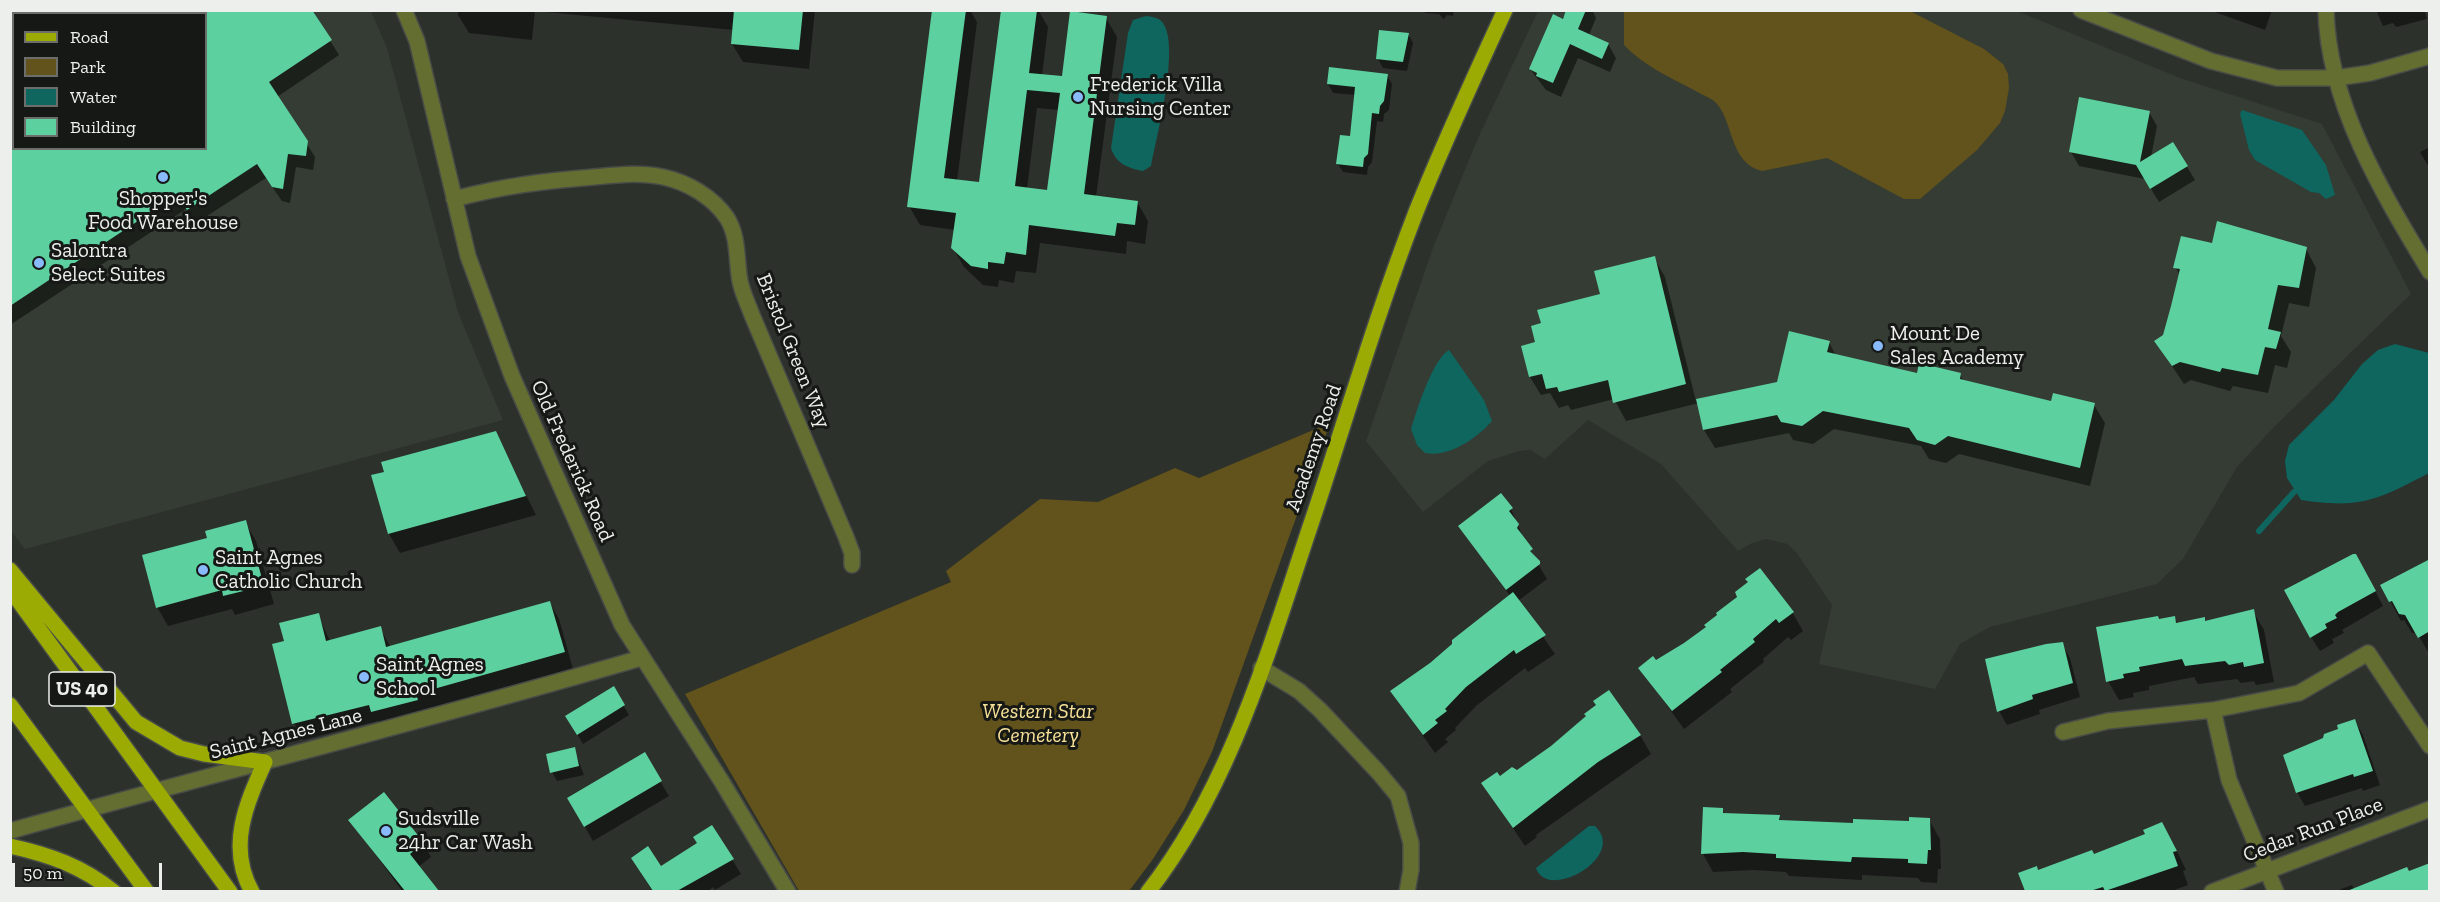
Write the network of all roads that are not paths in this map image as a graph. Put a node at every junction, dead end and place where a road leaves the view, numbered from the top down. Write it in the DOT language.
graph roads {
  1 [pos="404,10"];
  2 [pos="1505,10"];
  3 [pos="2081,10"];
  4 [pos="2326,10"];
  5 [pos="2430,56"];
  6 [pos="2336,78"];
  7 [pos="453,200"];
  8 [pos="2430,272"];
  9 [pos="852,565"];
  10 [pos="10,570"];
  11 [pos="10,589"];
  12 [pos="641,658"];
  13 [pos="1262,668"];
  14 [pos="10,705"];
  15 [pos="2213,710"];
  16 [pos="2063,732"];
  17 [pos="2430,746"];
  18 [pos="265,762"];
  19 [pos="154,790"];
  20 [pos="2430,808"];
  21 [pos="86,810"];
  22 [pos="10,831"];
  23 [pos="10,846"];
  24 [pos="2268,870"];
  25 [pos="114,891"];
  26 [pos="147,891"];
  27 [pos="230,891"];
  28 [pos="252,891"];
  29 [pos="788,891"];
  30 [pos="1148,891"];
  31 [pos="1407,891"];
  32 [pos="2212,891"];
  33 [pos="2276,891"];
  1 -- 7 [label="street, Old Frederick Road"];
  2 -- 13 [label="main road, Academy Road"];
  3 -- 6 [label="street"];
  4 -- 6 [label="street"];
  5 -- 6 [label="street"];
  6 -- 8 [label="street"];
  7 -- 9 [label="street, Bristol Green Way"];
  7 -- 12 [label="street, Old Frederick Road"];
  10 -- 18 [label="main road"];
  11 -- 19 [label="main road, US 40"];
  12 -- 18 [label="street, Saint Agnes Lane"];
  12 -- 29 [label="street, Old Frederick Road"];
  13 -- 30 [label="main road, Academy Road"];
  13 -- 31 [label="street"];
  14 -- 21 [label="main road, US 40"];
  15 -- 16 [label="street"];
  15 -- 17 [label="street"];
  15 -- 24 [label="street"];
  18 -- 19 [label="street, Saint Agnes Lane"];
  18 -- 28 [label="main road"];
  19 -- 21 [label="street, Saint Agnes Lane"];
  19 -- 27 [label="main road, US 40"];
  20 -- 24 [label="street, Cedar Run Place"];
  21 -- 22 [label="street, Saint Agnes Lane"];
  21 -- 26 [label="main road, US 40"];
  23 -- 25 [label="main road"];
  24 -- 32 [label="street, Cedar Run Place"];
  24 -- 33 [label="street"];
}
